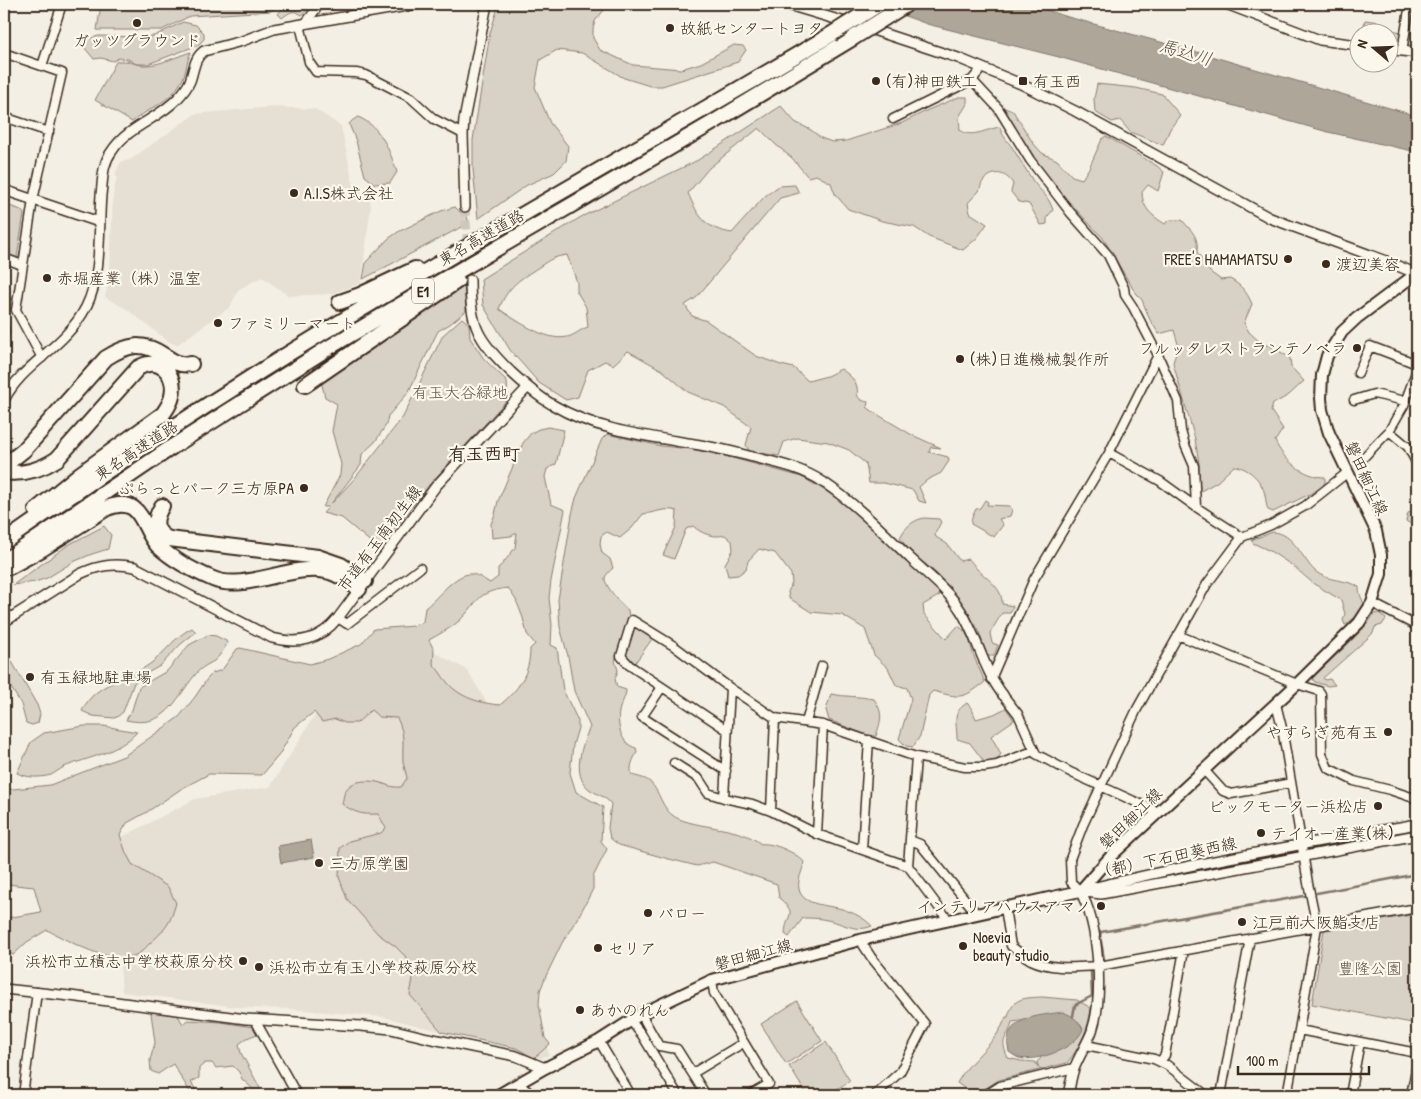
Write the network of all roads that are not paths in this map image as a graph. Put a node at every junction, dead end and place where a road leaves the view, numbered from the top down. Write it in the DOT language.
graph roads {
  1 [pos="62,4"];
  2 [pos="320,4"];
  3 [pos="418,4"];
  4 [pos="487,4"];
  5 [pos="785,4"];
  6 [pos="879,4"];
  7 [pos="907,4"];
  8 [pos="1226,4"];
  9 [pos="1410,4"];
  10 [pos="302,25"];
  11 [pos="1348,44"];
  12 [pos="1398,50"];
  13 [pos="1402,51"];
  14 [pos="4,53"];
  15 [pos="1417,53"];
  16 [pos="42,66"];
  17 [pos="982,68"];
  18 [pos="972,80"];
  19 [pos="4,117"];
  20 [pos="893,119"];
  21 [pos="49,132"];
  22 [pos="463,134"];
  23 [pos="4,190"];
  24 [pos="33,200"];
  25 [pos="464,207"];
  26 [pos="516,219"];
  27 [pos="546,219"];
  28 [pos="99,222"];
  29 [pos="4,258"];
  30 [pos="22,264"];
  31 [pos="1417,274"];
  32 [pos="470,280"];
  33 [pos="340,302"];
  34 [pos="1158,355"];
  35 [pos="42,358"];
  36 [pos="191,364"];
  37 [pos="1417,364"];
  38 [pos="1417,370"];
  39 [pos="1358,373"];
  40 [pos="306,385"];
  41 [pos="528,387"];
  42 [pos="1414,387"];
  43 [pos="4,400"];
  44 [pos="1354,400"];
  45 [pos="1405,402"];
  46 [pos="1389,431"];
  47 [pos="1109,453"];
  48 [pos="1362,459"];
  49 [pos="4,462"];
  50 [pos="1417,464"];
  51 [pos="4,472"];
  52 [pos="1348,472"];
  53 [pos="162,506"];
  54 [pos="1196,507"];
  55 [pos="4,535"];
  56 [pos="1242,537"];
  57 [pos="4,542"];
  58 [pos="4,561"];
  59 [pos="420,568"];
  60 [pos="4,570"];
  61 [pos="362,585"];
  62 [pos="1372,603"];
  63 [pos="338,618"];
  64 [pos="4,622"];
  65 [pos="1417,626"];
  66 [pos="1178,635"];
  67 [pos="822,666"];
  68 [pos="991,678"];
  69 [pos="1297,684"];
  70 [pos="662,687"];
  71 [pos="730,688"];
  72 [pos="1004,695"];
  73 [pos="1276,704"];
  74 [pos="776,718"];
  75 [pos="806,722"];
  76 [pos="822,725"];
  77 [pos="727,730"];
  78 [pos="869,740"];
  79 [pos="1033,751"];
  80 [pos="916,757"];
  81 [pos="674,763"];
  82 [pos="1204,770"];
  83 [pos="726,771"];
  84 [pos="1291,783"];
  85 [pos="1101,786"];
  86 [pos="724,798"];
  87 [pos="1417,799"];
  88 [pos="771,810"];
  89 [pos="1158,812"];
  90 [pos="1417,824"];
  91 [pos="817,834"];
  92 [pos="1417,835"];
  93 [pos="910,840"];
  94 [pos="1301,844"];
  95 [pos="862,849"];
  96 [pos="1304,857"];
  97 [pos="908,866"];
  98 [pos="1080,891"];
  99 [pos="1004,908"];
  100 [pos="1417,908"];
  101 [pos="977,914"];
  102 [pos="949,921"];
  103 [pos="1317,927"];
  104 [pos="1250,938"];
  105 [pos="860,940"];
  106 [pos="1184,950"];
  107 [pos="1098,966"];
  108 [pos="712,980"];
  109 [pos="4,989"];
  110 [pos="37,992"];
  111 [pos="641,1014"];
  112 [pos="255,1020"];
  113 [pos="631,1021"];
  114 [pos="1299,1030"];
  115 [pos="599,1040"];
  116 [pos="1360,1042"];
  117 [pos="743,1043"];
  118 [pos="1086,1045"];
  119 [pos="1417,1053"];
  120 [pos="1160,1062"];
  121 [pos="1417,1064"];
  122 [pos="545,1068"];
  123 [pos="1074,1068"];
  124 [pos="693,1073"];
  125 [pos="518,1084"];
  126 [pos="23,1095"];
  127 [pos="297,1095"];
  128 [pos="498,1095"];
  129 [pos="533,1095"];
  130 [pos="631,1095"];
  131 [pos="678,1095"];
  132 [pos="706,1095"];
  133 [pos="750,1095"];
  134 [pos="875,1095"];
  135 [pos="986,1095"];
  136 [pos="1068,1095"];
  137 [pos="1206,1095"];
  138 [pos="1221,1095"];
  139 [pos="1287,1095"];
  140 [pos="1350,1095"];
  141 [pos="1412,1095"];
  1 -- 16 [label="street"];
  2 -- 10 [label="street"];
  3 -- 10 [label="street"];
  4 -- 22 [label="street"];
  5 -- 17 [label="street"];
  6 -- 26 [label="highway, 東名高速道路 / E1, bridge"];
  7 -- 27 [label="highway, 東名高速道路 / E1, bridge"];
  8 -- 11 [label="street"];
  9 -- 13 [label="street"];
  10 -- 22 [label="street"];
  10 -- 28 [label="street"];
  12 -- 13 [label="street"];
  13 -- 15 [label="street"];
  14 -- 16 [label="street"];
  16 -- 21 [label="street"];
  17 -- 18 [label="street"];
  17 -- 31 [label="street"];
  18 -- 20 [label="street"];
  18 -- 34 [label="street"];
  19 -- 21 [label="street"];
  21 -- 24 [label="street"];
  22 -- 25 [label="street"];
  23 -- 24 [label="street"];
  24 -- 28 [label="street"];
  24 -- 30 [label="street"];
  26 -- 33 [label="highway"];
  26 -- 57 [label="highway, 東名高速道路 / E1"];
  27 -- 40 [label="highway"];
  27 -- 58 [label="highway, 東名高速道路 / E1"];
  28 -- 35 [label="street"];
  29 -- 30 [label="street"];
  30 -- 35 [label="street"];
  31 -- 52 [label="main road, 磐田細江線"];
  32 -- 41 [label="street"];
  34 -- 47 [label="street"];
  34 -- 54 [label="street"];
  35 -- 43 [label="street"];
  36 -- 49 [label="highway"];
  37 -- 39 [label="street"];
  38 -- 42 [label="street"];
  41 -- 61 [label="street, 市道有玉南初生線"];
  41 -- 68 [label="street"];
  42 -- 45 [label="street"];
  44 -- 45 [label="street"];
  45 -- 46 [label="street"];
  46 -- 48 [label="street"];
  46 -- 50 [label="street"];
  47 -- 54 [label="street"];
  47 -- 68 [label="street"];
  51 -- 55 [label="highway"];
  52 -- 56 [label="street"];
  52 -- 62 [label="main road, 磐田細江線"];
  53 -- 61 [label="highway"];
  54 -- 56 [label="street"];
  56 -- 66 [label="street"];
  59 -- 63 [label="street"];
  60 -- 61 [label="highway"];
  61 -- 63 [label="street, 市道有玉南初生線"];
  62 -- 65 [label="street"];
  62 -- 69 [label="main road, 磐田細江線"];
  63 -- 64 [label="street, 市道有玉南初生線"];
  66 -- 69 [label="street"];
  66 -- 85 [label="street"];
  67 -- 75 [label="street"];
  68 -- 72 [label="street"];
  69 -- 73 [label="main road, 磐田細江線"];
  69 -- 87 [label="street"];
  70 -- 71 [label="street"];
  70 -- 77 [label="street"];
  70 -- 83 [label="street"];
  71 -- 74 [label="street"];
  71 -- 77 [label="street"];
  72 -- 79 [label="street"];
  73 -- 82 [label="main road, 磐田細江線"];
  73 -- 84 [label="street"];
  74 -- 75 [label="street"];
  74 -- 88 [label="street"];
  75 -- 76 [label="street"];
  76 -- 78 [label="street"];
  76 -- 91 [label="street"];
  77 -- 83 [label="street"];
  78 -- 80 [label="street"];
  78 -- 95 [label="street"];
  79 -- 80 [label="street"];
  79 -- 85 [label="street"];
  80 -- 93 [label="street"];
  81 -- 86 [label="street"];
  82 -- 84 [label="street"];
  82 -- 89 [label="main road, 磐田細江線"];
  83 -- 86 [label="street"];
  84 -- 94 [label="street"];
  85 -- 89 [label="street"];
  85 -- 98 [label="street"];
  86 -- 88 [label="street"];
  88 -- 91 [label="street"];
  89 -- 98 [label="main road, 磐田細江線"];
  90 -- 94 [label="street, （都）下石田葵西線"];
  91 -- 95 [label="street"];
  92 -- 96 [label="street, （都）下石田葵西線"];
  93 -- 97 [label="street"];
  93 -- 101 [label="street"];
  94 -- 96 [label="street"];
  94 -- 98 [label="street, （都）下石田葵西線"];
  95 -- 97 [label="street"];
  96 -- 98 [label="street, （都）下石田葵西線"];
  96 -- 103 [label="street"];
  97 -- 102 [label="street"];
  98 -- 99 [label="main road, 磐田細江線"];
  98 -- 107 [label="street"];
  99 -- 101 [label="main road, 磐田細江線"];
  99 -- 107 [label="street"];
  100 -- 103 [label="street"];
  101 -- 102 [label="main road, 磐田細江線"];
  102 -- 105 [label="main road, 磐田細江線"];
  103 -- 104 [label="street"];
  103 -- 114 [label="street"];
  104 -- 106 [label="street"];
  104 -- 138 [label="street"];
  105 -- 108 [label="main road, 磐田細江線"];
  105 -- 134 [label="street"];
  106 -- 107 [label="street"];
  106 -- 120 [label="street"];
  107 -- 118 [label="street"];
  108 -- 111 [label="main road, 磐田細江線"];
  108 -- 117 [label="street"];
  109 -- 110 [label="street"];
  110 -- 112 [label="street"];
  110 -- 126 [label="street"];
  111 -- 113 [label="main road, 磐田細江線"];
  111 -- 124 [label="street"];
  112 -- 122 [label="street"];
  112 -- 127 [label="street"];
  113 -- 115 [label="main road, 磐田細江線"];
  113 -- 131 [label="street"];
  114 -- 116 [label="street"];
  114 -- 139 [label="street"];
  115 -- 122 [label="main road, 磐田細江線"];
  115 -- 130 [label="street"];
  116 -- 119 [label="street"];
  116 -- 140 [label="street"];
  117 -- 124 [label="street"];
  117 -- 133 [label="street"];
  118 -- 120 [label="street"];
  118 -- 123 [label="street"];
  120 -- 137 [label="street"];
  121 -- 141 [label="street"];
  122 -- 125 [label="main road, 磐田細江線"];
  123 -- 135 [label="street"];
  123 -- 136 [label="street"];
  124 -- 132 [label="street"];
  125 -- 128 [label="main road, 磐田細江線"];
  125 -- 129 [label="street"];
}
